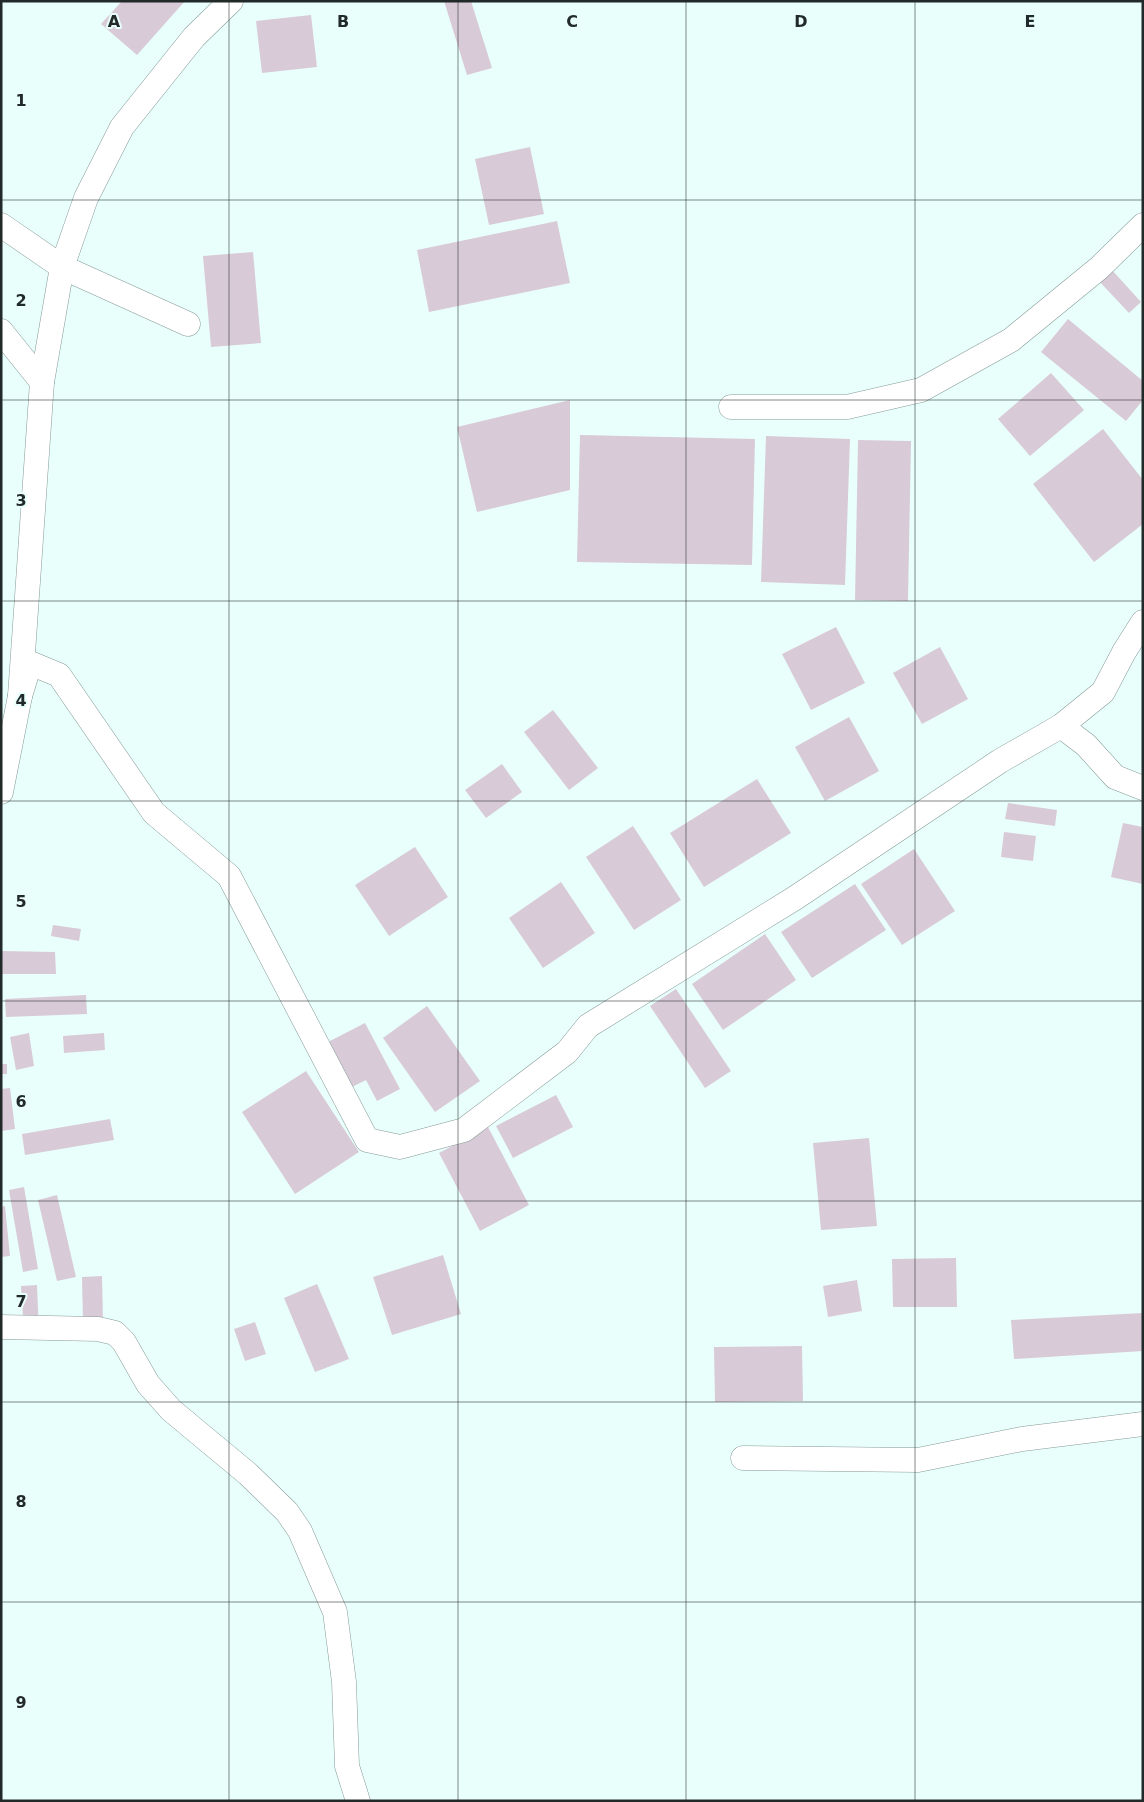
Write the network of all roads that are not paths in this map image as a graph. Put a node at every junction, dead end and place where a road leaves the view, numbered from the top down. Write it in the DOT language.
graph roads {
  1 [pos="231,1"];
  2 [pos="1,225"];
  3 [pos="1143,225"];
  4 [pos="62,267"];
  5 [pos="188,324"];
  6 [pos="1,331"];
  7 [pos="42,382"];
  8 [pos="731,407"];
  9 [pos="1143,622"];
  10 [pos="1103,692"];
  11 [pos="20,696"];
  12 [pos="1061,726"];
  13 [pos="1086,745"];
  14 [pos="1143,788"];
  15 [pos="1,792"];
  16 [pos="1,1327"];
  17 [pos="1143,1424"];
  18 [pos="743,1458"];
  19 [pos="358,1801"];
  1 -- 4 [label="street"];
  2 -- 4 [label="street"];
  3 -- 8 [label="street"];
  4 -- 5 [label="street"];
  4 -- 7 [label="street"];
  6 -- 7 [label="street"];
  7 -- 11 [label="street"];
  9 -- 10 [label="street"];
  10 -- 12 [label="street"];
  10 -- 13 [label="street"];
  11 -- 12 [label="street"];
  11 -- 15 [label="street"];
  12 -- 13 [label="street"];
  13 -- 14 [label="street"];
  16 -- 19 [label="street"];
  17 -- 18 [label="street"];
}
